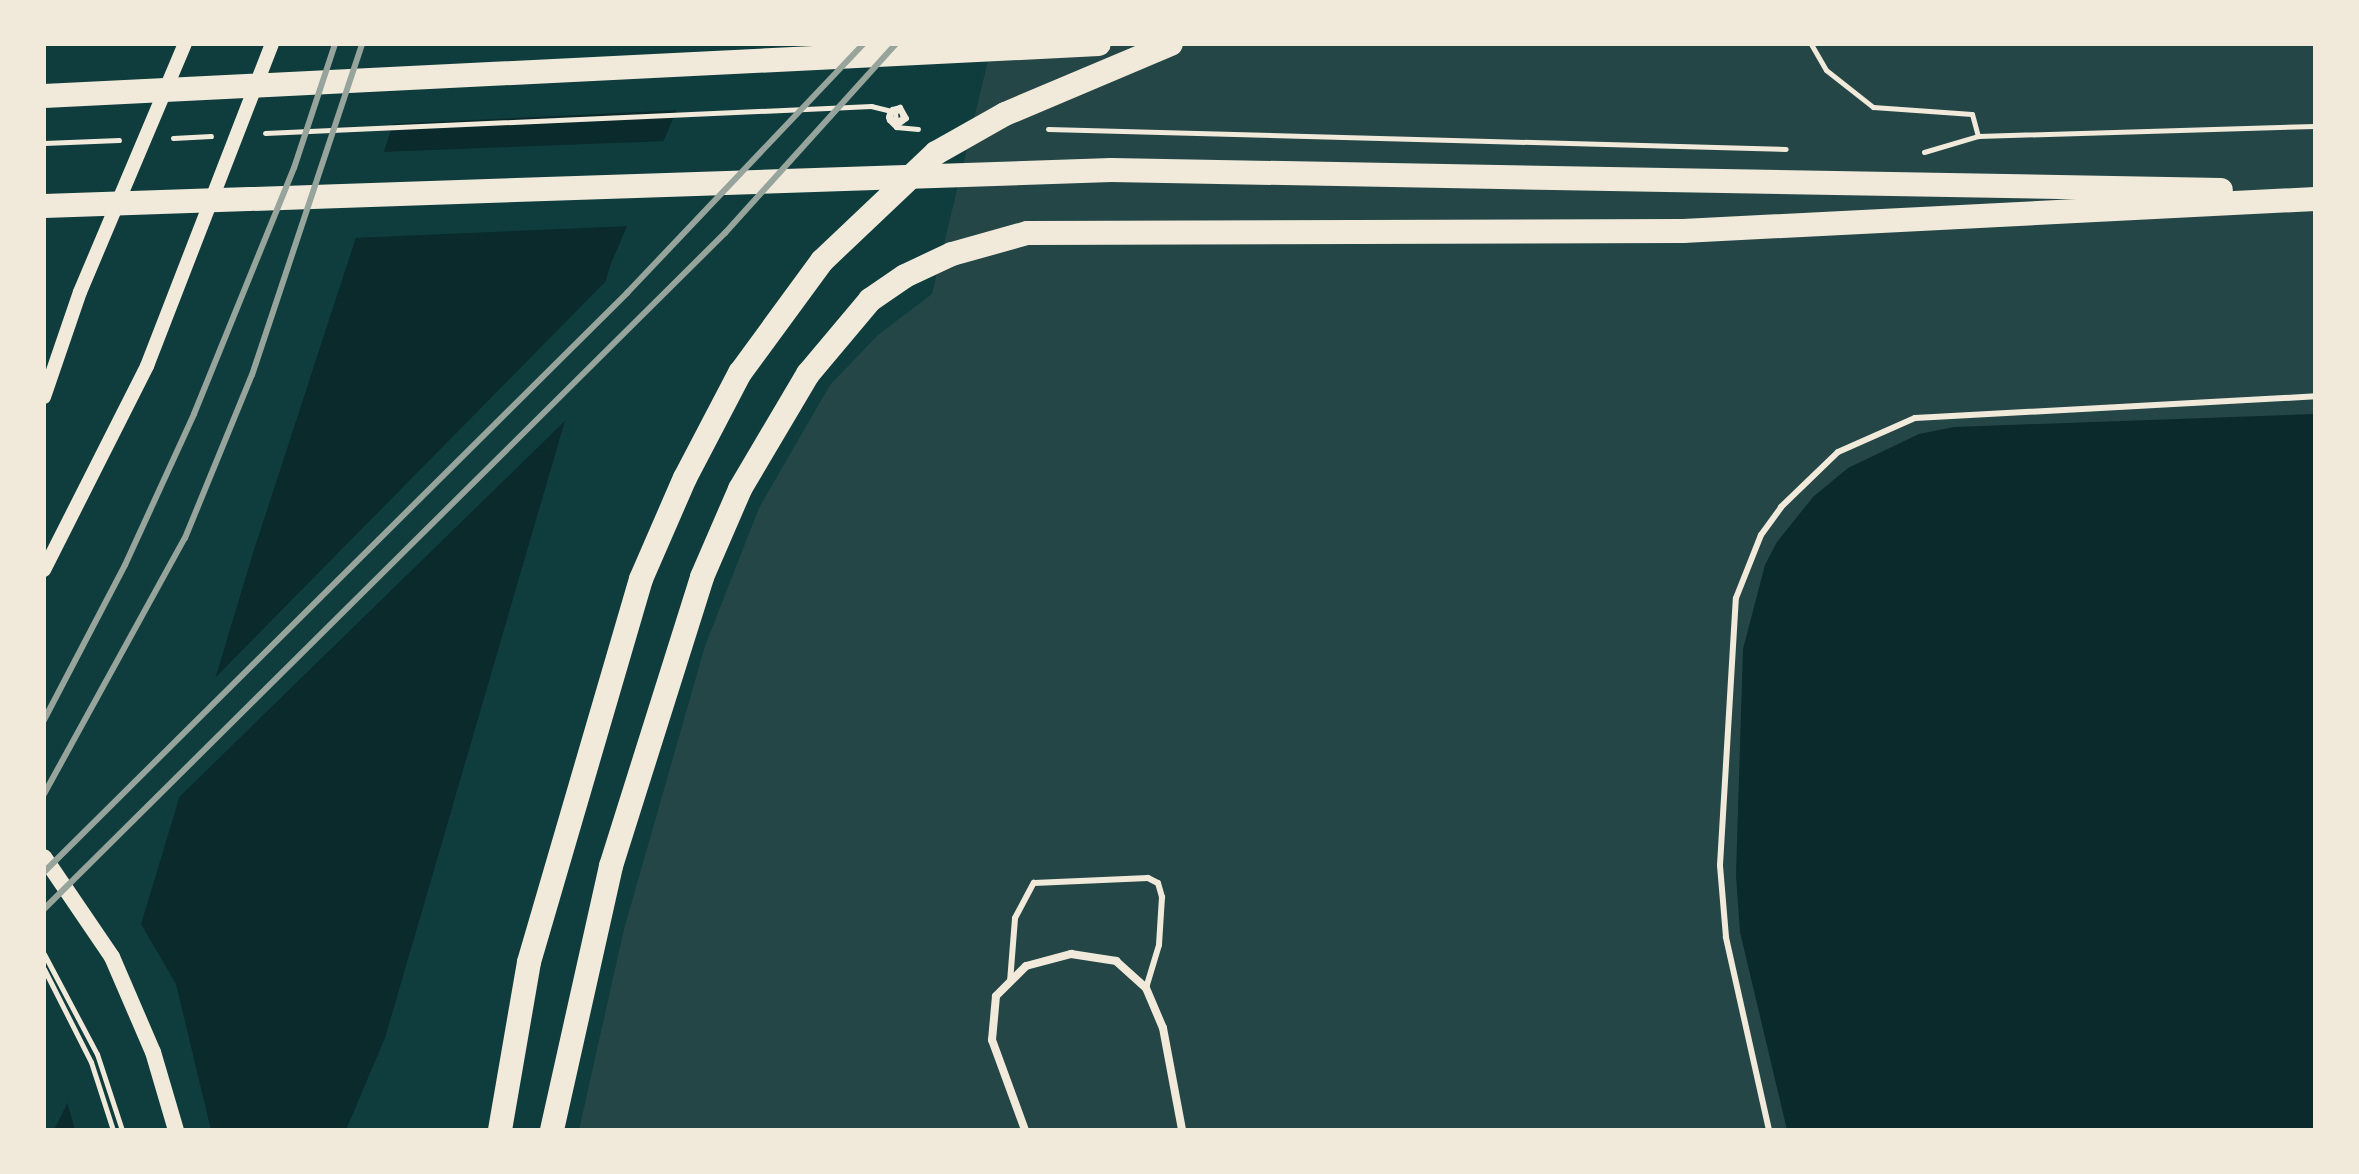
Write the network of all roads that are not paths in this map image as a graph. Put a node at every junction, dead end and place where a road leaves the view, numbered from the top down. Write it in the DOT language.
graph roads {
  1 [pos="185,44"];
  2 [pos="272,44"];
  3 [pos="1099,44"];
  4 [pos="1171,44"];
  5 [pos="44,96"];
  6 [pos="2315,191"];
  7 [pos="2315,199"];
  8 [pos="44,206"];
  9 [pos="2315,396"];
  10 [pos="44,397"];
  11 [pos="44,570"];
  12 [pos="44,857"];
  13 [pos="1010,982"];
  14 [pos="1146,988"];
  15 [pos="176,1130"];
  16 [pos="500,1130"];
  17 [pos="552,1130"];
  18 [pos="1025,1130"];
  19 [pos="1182,1130"];
  20 [pos="1769,1130"];
  1 -- 10 [label="street"];
  2 -- 11 [label="street"];
  3 -- 5 [label="highway"];
  4 -- 16 [label="highway"];
  6 -- 8 [label="highway"];
  7 -- 17 [label="highway"];
  9 -- 20 [label="lane"];
  12 -- 15 [label="main road"];
  13 -- 14 [label="street"];
  13 -- 14 [label="lane"];
  13 -- 18 [label="street"];
  14 -- 19 [label="street"];
}
